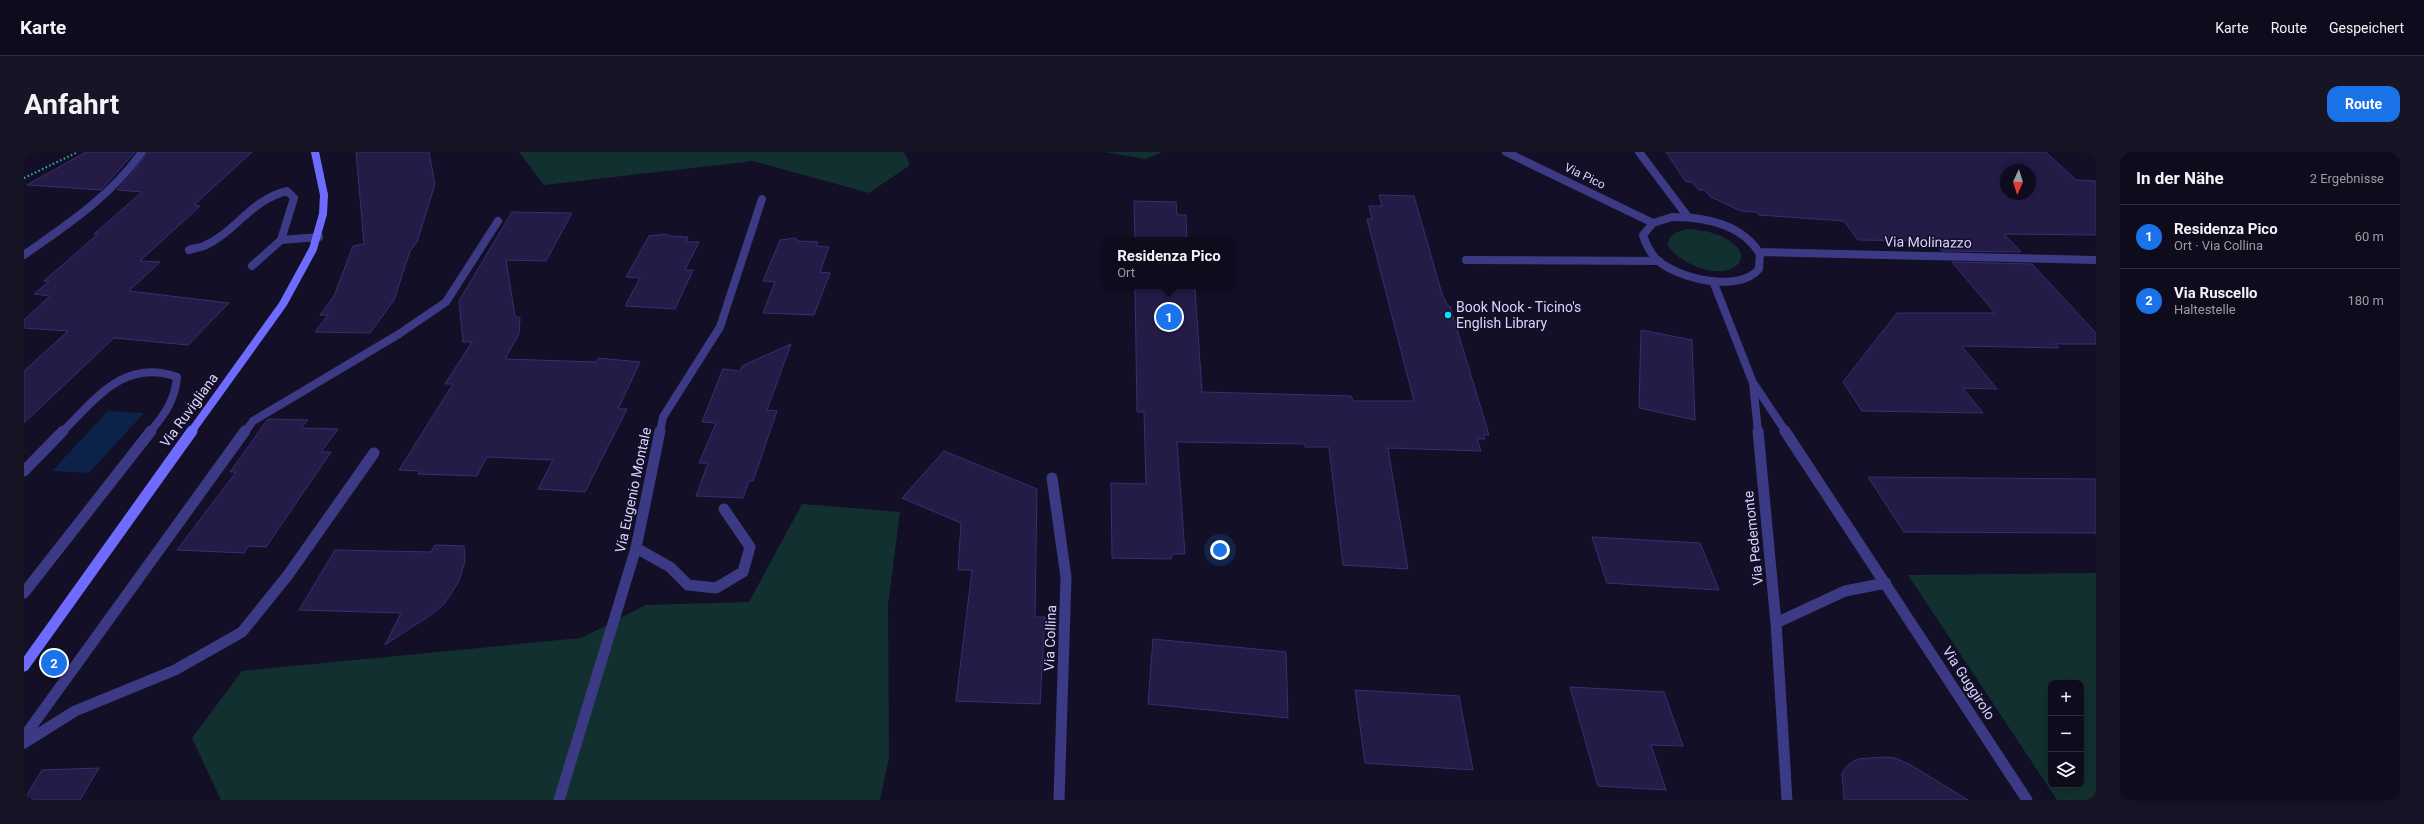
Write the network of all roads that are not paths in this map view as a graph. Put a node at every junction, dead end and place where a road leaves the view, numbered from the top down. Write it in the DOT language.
graph roads {
  1 [pos="142,152"];
  2 [pos="315,152"];
  3 [pos="1506,152"];
  4 [pos="1639,152"];
  5 [pos="762,199"];
  6 [pos="1688,217"];
  7 [pos="498,221"];
  8 [pos="1653,223"];
  9 [pos="318,237"];
  10 [pos="281,240"];
  11 [pos="189,250"];
  12 [pos="1758,252"];
  13 [pos="24,255"];
  14 [pos="1466,260"];
  15 [pos="2096,260"];
  16 [pos="1659,261"];
  17 [pos="252,266"];
  18 [pos="1713,281"];
  19 [pos="1753,383"];
  20 [pos="374,453"];
  21 [pos="24,471"];
  22 [pos="1052,478"];
  23 [pos="724,509"];
  24 [pos="636,548"];
  25 [pos="1886,582"];
  26 [pos="24,594"];
  27 [pos="1776,623"];
  28 [pos="24,666"];
  29 [pos="24,738"];
  30 [pos="24,742"];
  31 [pos="559,800"];
  32 [pos="1059,800"];
  33 [pos="1787,800"];
  34 [pos="2027,800"];
  1 -- 13 [label="street"];
  2 -- 9 [label="main road, Via Ruvigliana"];
  3 -- 8 [label="street, Via Pico"];
  4 -- 6 [label="street"];
  5 -- 24 [label="street, Via Eugenio Montale"];
  6 -- 8 [label="street"];
  6 -- 12 [label="street"];
  7 -- 29 [label="street"];
  8 -- 16 [label="street"];
  9 -- 10 [label="street"];
  9 -- 28 [label="main road, Via Ruvigliana"];
  10 -- 11 [label="street"];
  10 -- 17 [label="street"];
  12 -- 15 [label="street, Via Molinazzo"];
  12 -- 18 [label="street"];
  14 -- 16 [label="street"];
  16 -- 18 [label="street"];
  18 -- 19 [label="street, Via Pedemonte"];
  19 -- 25 [label="street, Via Guggirolo"];
  19 -- 27 [label="street, Via Pedemonte"];
  20 -- 30 [label="street"];
  21 -- 26 [label="street"];
  22 -- 32 [label="street, Via Collina"];
  23 -- 24 [label="street"];
  24 -- 31 [label="street, Via Eugenio Montale"];
  25 -- 27 [label="street"];
  25 -- 34 [label="street, Via Guggirolo"];
  27 -- 33 [label="street, Via Pedemonte"];
}
